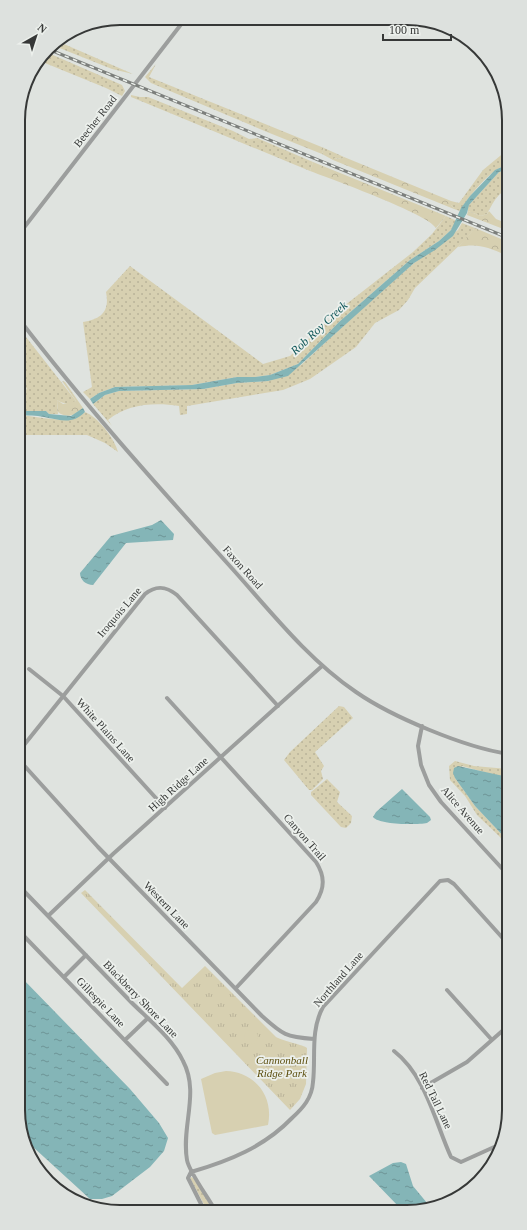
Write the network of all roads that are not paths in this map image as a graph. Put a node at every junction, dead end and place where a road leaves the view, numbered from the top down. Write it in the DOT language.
graph roads {
  1 [pos="181,25"];
  2 [pos="25,226"];
  3 [pos="25,326"];
  4 [pos="322,666"];
  5 [pos="29,669"];
  6 [pos="63,696"];
  7 [pos="167,698"];
  8 [pos="278,706"];
  9 [pos="422,726"];
  10 [pos="25,744"];
  11 [pos="502,752"];
  12 [pos="221,757"];
  13 [pos="25,766"];
  14 [pos="165,808"];
  15 [pos="109,858"];
  16 [pos="502,868"];
  17 [pos="25,892"];
  18 [pos="48,916"];
  19 [pos="25,937"];
  20 [pos="502,937"];
  21 [pos="86,955"];
  22 [pos="64,977"];
  23 [pos="236,988"];
  24 [pos="447,990"];
  25 [pos="148,1018"];
  26 [pos="502,1031"];
  27 [pos="314,1039"];
  28 [pos="125,1040"];
  29 [pos="492,1040"];
  30 [pos="394,1051"];
  31 [pos="167,1084"];
  32 [pos="422,1088"];
  33 [pos="495,1147"];
  34 [pos="191,1172"];
  35 [pos="202,1205"];
  36 [pos="212,1205"];
  1 -- 2 [label="street, Beecher Road"];
  3 -- 4 [label="street, Faxon Road"];
  4 -- 8 [label="street, High Ridge Lane"];
  4 -- 9 [label="street, Faxon Road"];
  5 -- 6 [label="street, White Plains Lane"];
  6 -- 8 [label="street, Iroquois Lane"];
  6 -- 10 [label="street, Iroquois Lane"];
  6 -- 14 [label="street, White Plains Lane"];
  7 -- 12 [label="street, Canyon Trail"];
  8 -- 12 [label="street, High Ridge Lane"];
  9 -- 11 [label="street, Faxon Road"];
  9 -- 16 [label="street, Alice Avenue"];
  12 -- 14 [label="street, High Ridge Lane"];
  12 -- 23 [label="street, Canyon Trail"];
  13 -- 15 [label="street, Western Lane"];
  14 -- 15 [label="street, High Ridge Lane"];
  15 -- 18 [label="street, High Ridge Lane"];
  15 -- 23 [label="street, Western Lane"];
  17 -- 18 [label="street, Blackberry Shore Lane"];
  18 -- 21 [label="street, Blackberry Shore Lane"];
  19 -- 22 [label="street, Gillespie Lane"];
  20 -- 27 [label="street, Northland Lane"];
  21 -- 22 [label="street"];
  21 -- 25 [label="street, Blackberry Shore Lane"];
  22 -- 28 [label="street, Gillespie Lane"];
  23 -- 27 [label="street, Western Lane"];
  24 -- 29 [label="street"];
  25 -- 28 [label="street"];
  25 -- 34 [label="street, Blackberry Shore Lane"];
  26 -- 29 [label="street"];
  27 -- 34 [label="street, Northland Lane"];
  28 -- 31 [label="street, Gillespie Lane"];
  29 -- 32 [label="street"];
  30 -- 32 [label="street, Red Tail Lane"];
  32 -- 33 [label="street, Red Tail Lane"];
  34 -- 35 [label="street, Blackberry Shore Lane"];
  34 -- 36 [label="street, Blackberry Shore Lane"];
}
